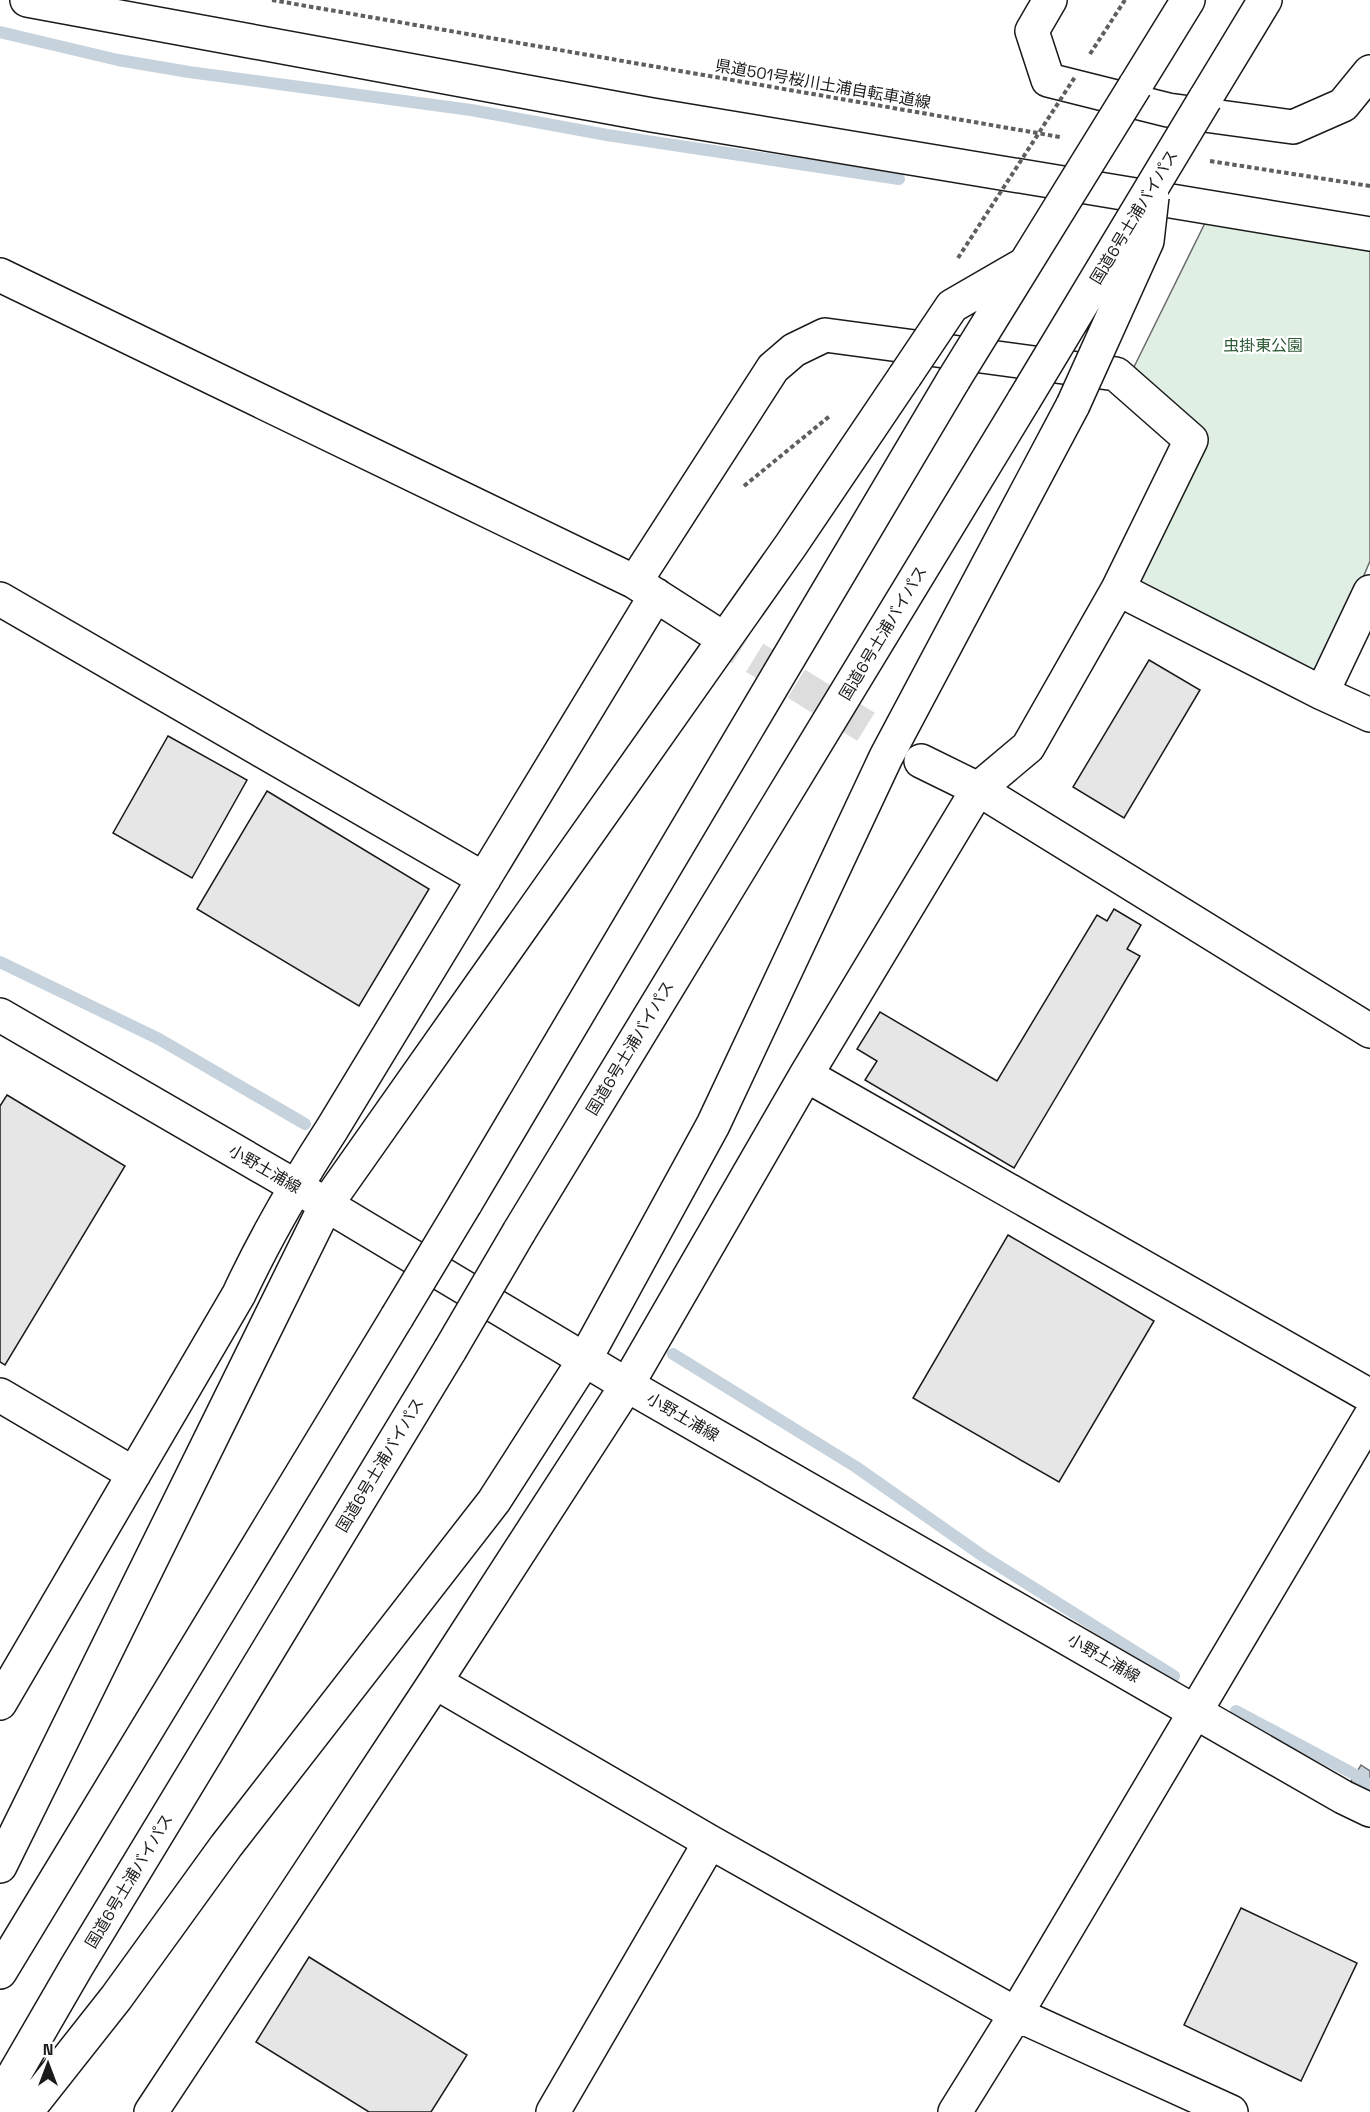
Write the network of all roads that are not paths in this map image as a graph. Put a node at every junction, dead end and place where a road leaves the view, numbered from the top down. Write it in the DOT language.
graph roads {
  1 [pos="27,0"];
  2 [pos="1050,0"];
  3 [pos="1188,0"];
  4 [pos="1265,0"];
  5 [pos="1370,72"];
  6 [pos="1153,186"];
  7 [pos="1370,234"];
  8 [pos="1026,264"];
  9 [pos="0,275"];
  10 [pos="645,588"];
  11 [pos="1118,589"];
  12 [pos="1370,592"];
  13 [pos="0,599"];
  14 [pos="713,632"];
  15 [pos="1322,693"];
  16 [pos="1370,715"];
  17 [pos="921,761"];
  18 [pos="978,789"];
  19 [pos="484,879"];
  20 [pos="0,1015"];
  21 [pos="1370,1031"];
  22 [pos="806,1075"];
  23 [pos="295,1186"];
  24 [pos="326,1205"];
  25 [pos="585,1359"];
  26 [pos="627,1385"];
  27 [pos="0,1395"];
  28 [pos="1370,1396"];
  29 [pos="1370,1417"];
  30 [pos="134,1474"];
  31 [pos="435,1682"];
  32 [pos="0,1703"];
  33 [pos="1196,1711"];
  34 [pos="1370,1810"];
  35 [pos="710,1842"];
  36 [pos="0,1866"];
  37 [pos="0,1972"];
  38 [pos="1016,2014"];
  39 [pos="0,2099"];
  40 [pos="26,2112"];
  41 [pos="151,2112"];
  42 [pos="553,2112"];
  43 [pos="956,2112"];
  44 [pos="1232,2112"];
  1 -- 7 [label="main road"];
  2 -- 5 [label="main road"];
  3 -- 8 [label="main road, bridge"];
  4 -- 6 [label="main road, 国道6号土浦バイパス, bridge"];
  6 -- 25 [label="main road, bridge"];
  6 -- 39 [label="main road, 国道6号土浦バイパス, bridge"];
  8 -- 24 [label="main road, bridge"];
  8 -- 37 [label="main road, bridge"];
  9 -- 10 [label="main road"];
  10 -- 11 [label="main road"];
  10 -- 14 [label="main road"];
  10 -- 19 [label="main road"];
  11 -- 15 [label="main road"];
  11 -- 18 [label="main road"];
  12 -- 15 [label="main road"];
  13 -- 19 [label="main road"];
  15 -- 16 [label="main road"];
  17 -- 18 [label="main road"];
  18 -- 21 [label="main road"];
  18 -- 22 [label="main road"];
  19 -- 23 [label="main road"];
  20 -- 23 [label="main road, 小野土浦線"];
  22 -- 26 [label="main road"];
  22 -- 28 [label="main road"];
  23 -- 24 [label="main road, 小野土浦線"];
  23 -- 30 [label="main road"];
  24 -- 25 [label="main road, 小野土浦線"];
  24 -- 36 [label="main road"];
  25 -- 26 [label="main road, 小野土浦線"];
  25 -- 40 [label="main road"];
  26 -- 31 [label="main road"];
  26 -- 33 [label="main road, 小野土浦線"];
  27 -- 30 [label="main road"];
  29 -- 33 [label="main road"];
  30 -- 32 [label="main road"];
  31 -- 35 [label="main road"];
  31 -- 41 [label="main road"];
  33 -- 34 [label="main road, 小野土浦線"];
  33 -- 38 [label="main road"];
  35 -- 38 [label="main road"];
  35 -- 42 [label="main road"];
  38 -- 43 [label="main road"];
  38 -- 44 [label="main road"];
}
